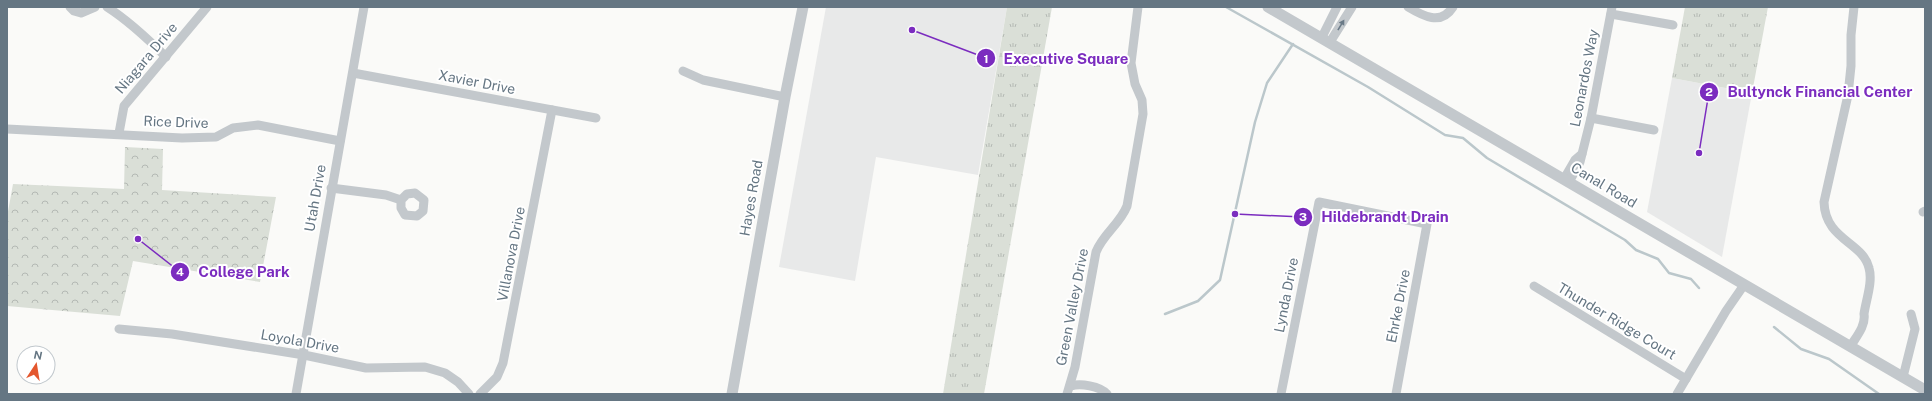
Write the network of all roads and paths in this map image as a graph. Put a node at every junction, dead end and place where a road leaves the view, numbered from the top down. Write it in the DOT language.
graph roads {
  1 [pos="70,7"];
  2 [pos="95,7"];
  3 [pos="107,7"];
  4 [pos="207,7"];
  5 [pos="364,7"];
  6 [pos="803,7"];
  7 [pos="1138,7"];
  8 [pos="1268,7"];
  9 [pos="1337,7"];
  10 [pos="1352,7"];
  11 [pos="1408,7"];
  12 [pos="1453,7"];
  13 [pos="1854,7"];
  14 [pos="1612,11"];
  15 [pos="1672,25"];
  16 [pos="1326,40"];
  17 [pos="166,57"];
  18 [pos="683,71"];
  19 [pos="353,72"];
  20 [pos="784,96"];
  21 [pos="552,110"];
  22 [pos="596,118"];
  23 [pos="1591,118"];
  24 [pos="7,128"];
  25 [pos="1654,130"];
  26 [pos="119,133"];
  27 [pos="340,141"];
  28 [pos="1567,180"];
  29 [pos="331,188"];
  30 [pos="401,200"];
  31 [pos="1319,202"];
  32 [pos="1744,285"];
  33 [pos="1534,286"];
  34 [pos="1911,314"];
  35 [pos="118,329"];
  36 [pos="1850,347"];
  37 [pos="304,355"];
  38 [pos="1903,377"];
  39 [pos="1686,379"];
  40 [pos="1069,390"];
  41 [pos="1925,390"];
  42 [pos="296,394"];
  43 [pos="468,394"];
  44 [pos="480,394"];
  45 [pos="732,394"];
  46 [pos="1107,394"];
  47 [pos="1281,394"];
  48 [pos="1396,394"];
  49 [pos="1677,394"];
  1 -- 2 [label="street"];
  3 -- 17 [label="street"];
  4 -- 17 [label="street, Niagara Drive"];
  5 -- 19 [label="street, Utah Drive"];
  6 -- 20 [label="street, Hayes Road"];
  7 -- 40 [label="street, Green Valley Drive"];
  8 -- 16 [label="street, Canal Road"];
  9 -- 16 [label="street"];
  16 -- 10 [label="street, one-way"];
  11 -- 12 [label="street"];
  13 -- 36 [label="street"];
  14 -- 15 [label="street"];
  14 -- 23 [label="street, Leonardos Way"];
  16 -- 28 [label="street, Canal Road"];
  17 -- 26 [label="street, Niagara Drive"];
  18 -- 20 [label="street"];
  19 -- 21 [label="street, Xavier Drive"];
  19 -- 27 [label="street, Utah Drive"];
  20 -- 45 [label="street, Hayes Road"];
  21 -- 22 [label="street, Xavier Drive"];
  21 -- 44 [label="street, Villanova Drive"];
  23 -- 25 [label="street"];
  23 -- 28 [label="street, Leonardos Way"];
  24 -- 26 [label="street, Rice Drive"];
  26 -- 27 [label="street, Rice Drive"];
  27 -- 29 [label="street, Utah Drive"];
  28 -- 32 [label="street, Canal Road"];
  29 -- 30 [label="street"];
  29 -- 37 [label="street, Utah Drive"];
  31 -- 47 [label="street, Lynda Drive"];
  31 -- 48 [label="street, Ehrke Drive"];
  32 -- 36 [label="street, Canal Road"];
  32 -- 39 [label="street"];
  33 -- 39 [label="street, Thunder Ridge Court"];
  34 -- 38 [label="street"];
  35 -- 37 [label="street, Loyola Drive"];
  36 -- 38 [label="street, Canal Road"];
  37 -- 42 [label="street, Utah Drive"];
  37 -- 43 [label="street, Loyola Drive"];
  38 -- 41 [label="street, Canal Road"];
  39 -- 49 [label="street"];
  40 -- 46 [label="street, Green Valley Drive"];
}
